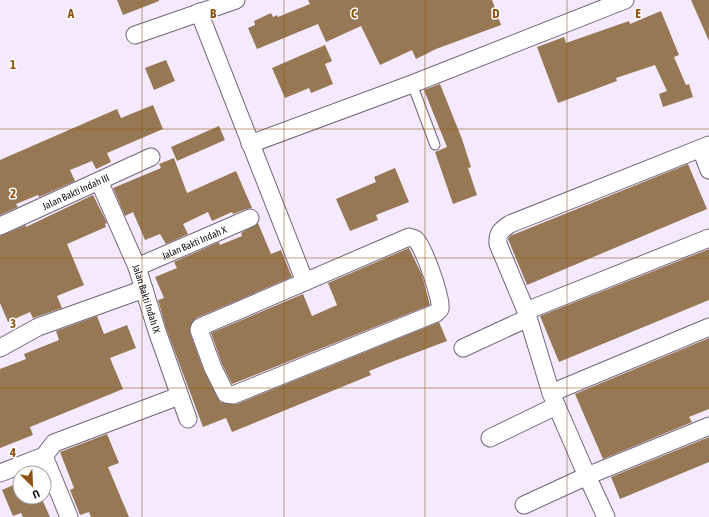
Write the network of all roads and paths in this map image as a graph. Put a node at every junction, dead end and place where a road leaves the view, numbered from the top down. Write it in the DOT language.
graph roads {
  1 [pos="625,0"];
  2 [pos="228,1"];
  3 [pos="199,12"];
  4 [pos="135,35"];
  5 [pos="412,84"];
  6 [pos="250,144"];
  7 [pos="435,145"];
  8 [pos="705,147"];
  9 [pos="151,156"];
  10 [pos="709,170"];
  11 [pos="99,181"];
  12 [pos="250,218"];
  13 [pos="0,226"];
  14 [pos="709,238"];
  15 [pos="137,267"];
  16 [pos="305,282"];
  17 [pos="144,289"];
  18 [pos="527,315"];
  19 [pos="709,328"];
  20 [pos="0,348"];
  21 [pos="463,348"];
  22 [pos="179,396"];
  23 [pos="553,400"];
  24 [pos="188,419"];
  25 [pos="709,426"];
  26 [pos="490,438"];
  27 [pos="44,456"];
  28 [pos="0,473"];
  29 [pos="587,476"];
  30 [pos="524,505"];
  31 [pos="69,517"];
  32 [pos="606,517"];
  1 -- 5 [label="street"];
  2 -- 3 [label="street"];
  3 -- 4 [label="street"];
  3 -- 6 [label="street"];
  5 -- 6 [label="street"];
  5 -- 7 [label="lane"];
  6 -- 16 [label="street"];
  8 -- 10 [label="street"];
  8 -- 18 [label="street"];
  9 -- 11 [label="street, Jalan Bakti Indah III"];
  11 -- 13 [label="street, Jalan Bakti Indah III"];
  11 -- 15 [label="street, Jalan Bakti Indah IX"];
  12 -- 15 [label="street, Jalan Bakti Indah X"];
  14 -- 18 [label="street"];
  15 -- 17 [label="street, Jalan Bakti Indah IX"];
  16 -- 16 [label="street"];
  17 -- 20 [label="street"];
  17 -- 22 [label="street, Jalan Bakti Indah IX"];
  18 -- 21 [label="street"];
  18 -- 23 [label="street"];
  19 -- 23 [label="street"];
  22 -- 24 [label="street, Jalan Bakti Indah IX"];
  22 -- 27 [label="street"];
  23 -- 26 [label="street"];
  23 -- 29 [label="street"];
  25 -- 29 [label="street"];
  27 -- 28 [label="street"];
  27 -- 31 [label="street"];
  29 -- 30 [label="street"];
  29 -- 32 [label="street"];
}
